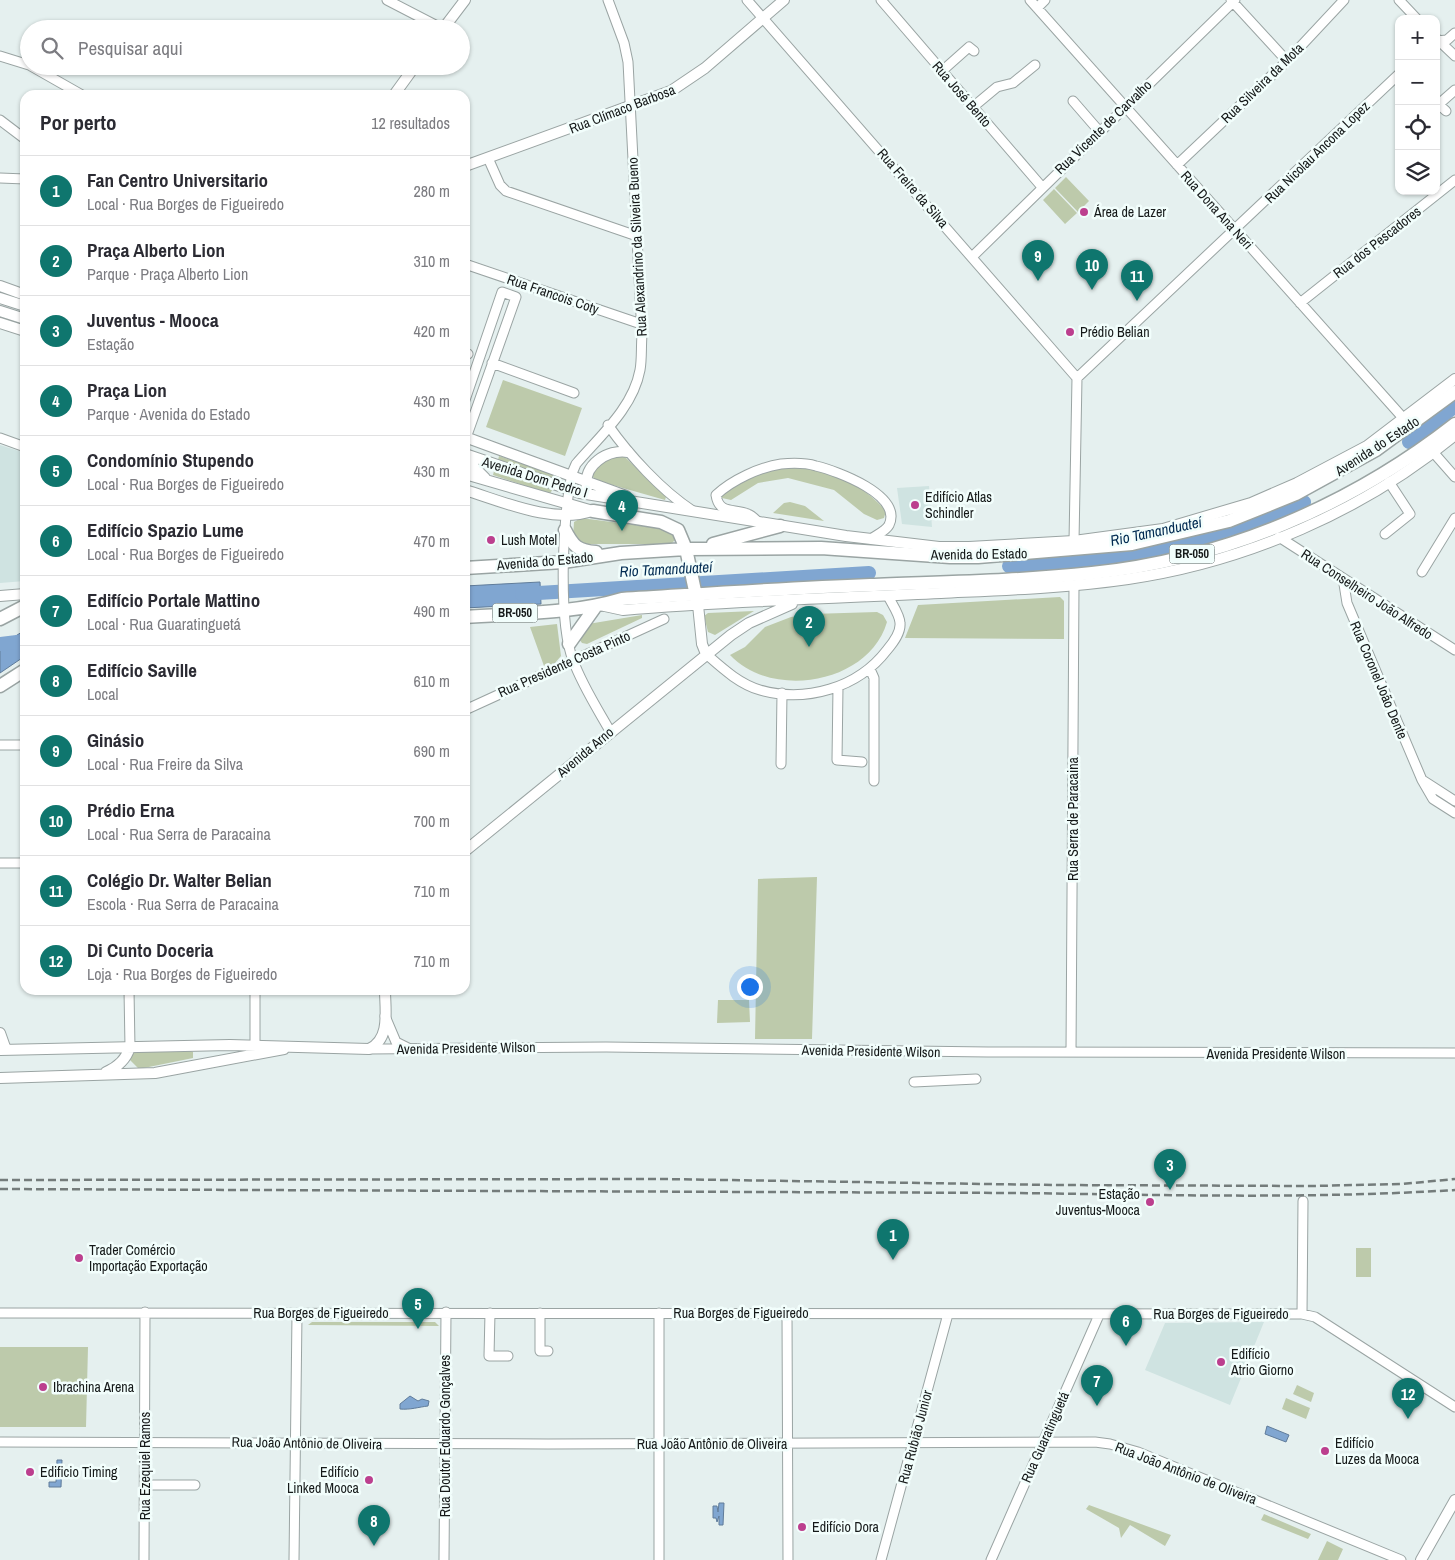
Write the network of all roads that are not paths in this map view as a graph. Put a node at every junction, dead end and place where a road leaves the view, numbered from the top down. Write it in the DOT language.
graph roads {
  1 [pos="387,0"];
  2 [pos="465,0"];
  3 [pos="608,0"];
  4 [pos="747,0"];
  5 [pos="784,0"];
  6 [pos="882,0"];
  7 [pos="1030,0"];
  8 [pos="1045,0"];
  9 [pos="1344,0"];
  10 [pos="1399,0"];
  11 [pos="1233,1"];
  12 [pos="1037,8"];
  13 [pos="1414,15"];
  14 [pos="764,18"];
  15 [pos="426,20"];
  16 [pos="450,20"];
  17 [pos="1455,33"];
  18 [pos="1440,40"];
  19 [pos="1440,43"];
  20 [pos="974,51"];
  21 [pos="0,56"];
  22 [pos="1455,56"];
  23 [pos="1287,61"];
  24 [pos="20,63"];
  25 [pos="1035,65"];
  26 [pos="942,71"];
  27 [pos="46,75"];
  28 [pos="408,75"];
  29 [pos="1395,78"];
  30 [pos="73,90"];
  31 [pos="398,90"];
  32 [pos="1455,90"];
  33 [pos="1073,101"];
  34 [pos="1440,101"];
  35 [pos="1126,105"];
  36 [pos="1440,105"];
  37 [pos="973,107"];
  38 [pos="629,108"];
  39 [pos="1446,111"];
  40 [pos="0,120"];
  41 [pos="1099,131"];
  42 [pos="20,135"];
  43 [pos="488,158"];
  44 [pos="470,164"];
  45 [pos="1177,165"];
  46 [pos="0,178"];
  47 [pos="20,179"];
  48 [pos="1455,180"];
  49 [pos="1042,187"];
  50 [pos="1235,230"];
  51 [pos="637,236"];
  52 [pos="973,256"];
  53 [pos="470,266"];
  54 [pos="0,286"];
  55 [pos="20,292"];
  56 [pos="0,298"];
  57 [pos="1300,303"];
  58 [pos="20,304"];
  59 [pos="0,311"];
  60 [pos="20,317"];
  61 [pos="0,323"];
  62 [pos="642,324"];
  63 [pos="20,329"];
  64 [pos="485,342"];
  65 [pos="498,346"];
  66 [pos="492,363"];
  67 [pos="475,370"];
  68 [pos="488,375"];
  69 [pos="1077,378"];
  70 [pos="1455,379"];
  71 [pos="470,385"];
  72 [pos="1455,392"];
  73 [pos="574,393"];
  74 [pos="1404,419"];
  75 [pos="1455,424"];
  76 [pos="470,425"];
  77 [pos="608,425"];
  78 [pos="1455,435"];
  79 [pos="0,438"];
  80 [pos="470,441"];
  81 [pos="20,445"];
  82 [pos="625,449"];
  83 [pos="1433,452"];
  84 [pos="470,458"];
  85 [pos="470,461"];
  86 [pos="572,475"];
  87 [pos="470,476"];
  88 [pos="1455,477"];
  89 [pos="488,481"];
  90 [pos="586,482"];
  91 [pos="1389,482"];
  92 [pos="570,490"];
  93 [pos="470,492"];
  94 [pos="589,494"];
  95 [pos="568,505"];
  96 [pos="648,505"];
  97 [pos="593,511"];
  98 [pos="696,512"];
  99 [pos="567,516"];
  100 [pos="1455,518"];
  101 [pos="758,522"];
  102 [pos="780,526"];
  103 [pos="565,530"];
  104 [pos="1385,534"];
  105 [pos="1279,537"];
  106 [pos="870,539"];
  107 [pos="1074,541"];
  108 [pos="706,548"];
  109 [pos="686,549"];
  110 [pos="621,553"];
  111 [pos="563,565"];
  112 [pos="470,568"];
  113 [pos="1422,572"];
  114 [pos="1342,578"];
  115 [pos="1074,586"];
  116 [pos="20,594"];
  117 [pos="0,596"];
  118 [pos="888,596"];
  119 [pos="697,600"];
  120 [pos="801,600"];
  121 [pos="565,606"];
  122 [pos="598,606"];
  123 [pos="20,609"];
  124 [pos="470,616"];
  125 [pos="0,619"];
  126 [pos="664,619"];
  127 [pos="569,644"];
  128 [pos="1455,650"];
  129 [pos="706,654"];
  130 [pos="573,660"];
  131 [pos="870,669"];
  132 [pos="20,673"];
  133 [pos="0,686"];
  134 [pos="838,687"];
  135 [pos="782,694"];
  136 [pos="470,708"];
  137 [pos="610,731"];
  138 [pos="0,745"];
  139 [pos="20,745"];
  140 [pos="862,762"];
  141 [pos="781,764"];
  142 [pos="1422,780"];
  143 [pos="874,781"];
  144 [pos="1454,798"];
  145 [pos="1451,810"];
  146 [pos="470,847"];
  147 [pos="20,863"];
  148 [pos="0,864"];
  149 [pos="129,995"];
  150 [pos="255,995"];
  151 [pos="385,995"];
  152 [pos="385,1016"];
  153 [pos="0,1033"];
  154 [pos="255,1046"];
  155 [pos="130,1047"];
  156 [pos="288,1048"];
  157 [pos="408,1048"];
  158 [pos="369,1049"];
  159 [pos="3,1050"];
  160 [pos="1071,1052"];
  161 [pos="1455,1054"];
  162 [pos="125,1059"];
  163 [pos="102,1074"];
  164 [pos="135,1075"];
  165 [pos="0,1078"];
  166 [pos="976,1079"];
  167 [pos="914,1082"];
  168 [pos="1303,1200"];
  169 [pos="145,1312"];
  170 [pos="446,1312"];
  171 [pos="0,1313"];
  172 [pos="490,1313"];
  173 [pos="540,1313"];
  174 [pos="658,1313"];
  175 [pos="297,1314"];
  176 [pos="788,1314"];
  177 [pos="948,1314"];
  178 [pos="1302,1314"];
  179 [pos="1099,1315"];
  180 [pos="548,1351"];
  181 [pos="508,1356"];
  182 [pos="1455,1407"];
  183 [pos="145,1441"];
  184 [pos="0,1442"];
  185 [pos="1043,1442"];
  186 [pos="296,1443"];
  187 [pos="913,1443"];
  188 [pos="446,1444"];
  189 [pos="660,1444"];
  190 [pos="788,1444"];
  191 [pos="145,1484"];
  192 [pos="195,1485"];
  193 [pos="1455,1500"];
  194 [pos="144,1560"];
  195 [pos="294,1560"];
  196 [pos="444,1560"];
  197 [pos="659,1560"];
  198 [pos="788,1560"];
  199 [pos="881,1560"];
  200 [pos="991,1560"];
  201 [pos="1401,1560"];
  202 [pos="1421,1560"];
  1 -- 15 [label="street"];
  2 -- 16 [label="main road"];
  3 -- 38 [label="street, Rua Alexandrino da Silveira Bueno"];
  4 -- 14 [label="street, Rua Freire da Silva"];
  5 -- 14 [label="main road, Rua Clímaco Barbosa"];
  6 -- 26 [label="street, Rua José Bento"];
  7 -- 12 [label="street, Rua Dona Ana Neri"];
  8 -- 12 [label="street"];
  9 -- 23 [label="street, Rua Silveira da Mota"];
  10 -- 13 [label="street"];
  11 -- 23 [label="street"];
  11 -- 35 [label="street, Rua Vicente de Carvalho"];
  12 -- 35 [label="street, Rua Dona Ana Neri"];
  14 -- 38 [label="main road, Rua Clímaco Barbosa"];
  14 -- 52 [label="street, Rua Freire da Silva"];
  17 -- 18 [label="street"];
  19 -- 22 [label="street"];
  20 -- 26 [label="street"];
  21 -- 24 [label="street"];
  23 -- 45 [label="street, Rua Silveira da Mota"];
  25 -- 37 [label="street"];
  26 -- 37 [label="street, Rua José Bento"];
  27 -- 30 [label="street"];
  28 -- 31 [label="main road"];
  29 -- 50 [label="street, Rua Nicolau Ancona Lopez"];
  32 -- 34 [label="street"];
  33 -- 41 [label="street"];
  35 -- 41 [label="street, Rua Vicente de Carvalho"];
  35 -- 45 [label="street, Rua Dona Ana Neri"];
  36 -- 39 [label="street"];
  37 -- 49 [label="street, Rua José Bento"];
  38 -- 43 [label="main road, Rua Clímaco Barbosa"];
  38 -- 51 [label="street, Rua Alexandrino da Silveira Bueno"];
  40 -- 42 [label="street"];
  41 -- 49 [label="street, Rua Vicente de Carvalho"];
  43 -- 44 [label="main road, Rua Clímaco Barbosa"];
  43 -- 51 [label="street"];
  45 -- 50 [label="street, Rua Dona Ana Neri"];
  46 -- 47 [label="street"];
  48 -- 57 [label="street, Rua dos Pescadores"];
  49 -- 52 [label="street, Rua Vicente de Carvalho"];
  50 -- 57 [label="street, Rua Dona Ana Neri"];
  50 -- 69 [label="street"];
  51 -- 62 [label="street, Rua Alexandrino da Silveira Bueno"];
  52 -- 69 [label="street, Rua Freire da Silva"];
  53 -- 62 [label="street, Rua Francois Coty"];
  54 -- 55 [label="main road"];
  56 -- 58 [label="main road"];
  57 -- 74 [label="street, Rua Dona Ana Neri"];
  59 -- 60 [label="main road"];
  61 -- 63 [label="main road"];
  62 -- 77 [label="street, Rua Alexandrino da Silveira Bueno"];
  64 -- 65 [label="street"];
  64 -- 65 [label="street"];
  64 -- 67 [label="street"];
  65 -- 66 [label="street"];
  66 -- 68 [label="street"];
  66 -- 73 [label="street"];
  67 -- 68 [label="street"];
  67 -- 71 [label="street"];
  68 -- 76 [label="street"];
  69 -- 107 [label="street"];
  70 -- 74 [label="main road, Avenida do Estado"];
  72 -- 108 [label="highway, Avenida do Estado / BR-050"];
  74 -- 107 [label="main road, Avenida do Estado"];
  75 -- 119 [label="highway, Avenida do Estado / BR-050"];
  77 -- 82 [label="street"];
  77 -- 86 [label="street, Rua Alexandrino da Silveira Bueno"];
  78 -- 83 [label="main road, Avenida do Estado"];
  79 -- 81 [label="street"];
  80 -- 86 [label="main road, Avenida Dom Pedro I"];
  82 -- 90 [label="main road"];
  82 -- 98 [label="street"];
  83 -- 88 [label="street"];
  83 -- 91 [label="main road, Avenida do Estado"];
  84 -- 92 [label="main road, Avenida Dom Pedro I"];
  85 -- 89 [label="main road"];
  86 -- 90 [label="main road, Avenida Dom Pedro I"];
  86 -- 92 [label="street"];
  87 -- 89 [label="main road, Avenida Dom Pedro I"];
  89 -- 95 [label="main road, Avenida Dom Pedro I"];
  90 -- 94 [label="main road"];
  90 -- 96 [label="main road, Avenida Dom Pedro I"];
  91 -- 104 [label="street"];
  91 -- 105 [label="main road, Avenida do Estado"];
  92 -- 94 [label="main road, Avenida Dom Pedro I"];
  92 -- 95 [label="street"];
  93 -- 99 [label="main road, Avenida Dom Pedro I"];
  94 -- 96 [label="main road, Avenida Dom Pedro I"];
  94 -- 97 [label="main road"];
  95 -- 97 [label="main road, Avenida Dom Pedro I"];
  95 -- 99 [label="street"];
  96 -- 98 [label="main road, Avenida do Estado"];
  97 -- 99 [label="main road, Avenida Dom Pedro I"];
  97 -- 109 [label="highway"];
  98 -- 101 [label="main road, Avenida do Estado"];
  99 -- 103 [label="street"];
  100 -- 113 [label="street"];
  101 -- 102 [label="main road, Avenida do Estado"];
  101 -- 106 [label="street"];
  102 -- 106 [label="main road, Avenida do Estado"];
  102 -- 108 [label="highway"];
  103 -- 110 [label="highway"];
  103 -- 111 [label="street"];
  105 -- 114 [label="street, Rua Conselheiro João Alfredo"];
  105 -- 115 [label="main road, Avenida do Estado"];
  106 -- 107 [label="main road, Avenida do Estado"];
  108 -- 109 [label="highway, Avenida do Estado / BR-050"];
  109 -- 110 [label="highway, Avenida do Estado / BR-050"];
  109 -- 119 [label="highway"];
  110 -- 111 [label="highway, Avenida do Estado / BR-050"];
  111 -- 112 [label="highway, Avenida do Estado / BR-050"];
  111 -- 121 [label="street"];
  114 -- 128 [label="street, Rua Conselheiro João Alfredo"];
  114 -- 142 [label="street, Rua Coronel João Dente"];
  115 -- 118 [label="main road, Avenida do Estado"];
  115 -- 160 [label="street, Rua Serra de Paracaina"];
  116 -- 117 [label="main road"];
  118 -- 120 [label="main road, Avenida do Estado"];
  118 -- 131 [label="street"];
  119 -- 120 [label="main road, Avenida do Estado"];
  119 -- 122 [label="highway, Avenida do Estado / BR-050"];
  119 -- 129 [label="main road"];
  120 -- 129 [label="main road, Avenida Arno"];
  121 -- 122 [label="highway, Avenida do Estado / BR-050"];
  121 -- 124 [label="highway, Avenida do Estado / BR-050"];
  121 -- 127 [label="street"];
  122 -- 127 [label="highway"];
  123 -- 125 [label="highway"];
  126 -- 130 [label="street, Rua Presidente Costa Pinto"];
  127 -- 130 [label="street"];
  129 -- 135 [label="street"];
  129 -- 137 [label="main road, Avenida Arno"];
  130 -- 136 [label="street, Rua Presidente Costa Pinto"];
  130 -- 137 [label="street"];
  131 -- 134 [label="street"];
  131 -- 143 [label="street"];
  132 -- 133 [label="highway"];
  134 -- 135 [label="street"];
  134 -- 140 [label="street"];
  135 -- 141 [label="street"];
  137 -- 146 [label="main road, Avenida Arno"];
  138 -- 139 [label="street"];
  142 -- 144 [label="street"];
  142 -- 145 [label="street, Rua Coronel João Dente"];
  144 -- 145 [label="street"];
  147 -- 148 [label="street"];
  149 -- 155 [label="street"];
  150 -- 154 [label="street"];
  151 -- 152 [label="main road"];
  152 -- 157 [label="street"];
  152 -- 158 [label="main road"];
  153 -- 159 [label="main road"];
  154 -- 155 [label="main road, Avenida Presidente Wilson"];
  154 -- 156 [label="main road, Avenida Presidente Wilson"];
  155 -- 159 [label="main road, Avenida Presidente Wilson"];
  155 -- 162 [label="main road"];
  156 -- 158 [label="main road, Avenida Presidente Wilson"];
  156 -- 164 [label="main road, Avenida Presidente Wilson"];
  157 -- 158 [label="street, Avenida Presidente Wilson"];
  157 -- 160 [label="street, Avenida Presidente Wilson"];
  160 -- 161 [label="street, Avenida Presidente Wilson"];
  162 -- 163 [label="main road"];
  162 -- 164 [label="main road"];
  163 -- 164 [label="main road, Avenida Presidente Wilson"];
  163 -- 165 [label="main road, Avenida Presidente Wilson"];
  166 -- 167 [label="street"];
  168 -- 178 [label="street"];
  169 -- 171 [label="street, Rua Borges de Figueiredo"];
  169 -- 175 [label="street, Rua Borges de Figueiredo"];
  169 -- 183 [label="street, Rua Ezequiel Ramos"];
  170 -- 172 [label="street, Rua Borges de Figueiredo"];
  170 -- 175 [label="street, Rua Borges de Figueiredo"];
  170 -- 188 [label="street, Rua Doutor Eduardo Gonçalves"];
  172 -- 173 [label="street, Rua Borges de Figueiredo"];
  172 -- 181 [label="street"];
  173 -- 174 [label="street, Rua Borges de Figueiredo"];
  173 -- 180 [label="street"];
  174 -- 176 [label="street, Rua Borges de Figueiredo"];
  174 -- 189 [label="street"];
  175 -- 186 [label="street"];
  176 -- 177 [label="street, Rua Borges de Figueiredo"];
  176 -- 190 [label="street"];
  177 -- 179 [label="street, Rua Borges de Figueiredo"];
  177 -- 187 [label="street, Rua Rubião Junior"];
  178 -- 179 [label="street, Rua Borges de Figueiredo"];
  178 -- 182 [label="street, Rua Borges de Figueiredo"];
  179 -- 185 [label="street, Rua Guaratinguetá"];
  183 -- 184 [label="street, Rua João Antônio de Oliveira"];
  183 -- 186 [label="street, Rua João Antônio de Oliveira"];
  183 -- 191 [label="street, Rua Ezequiel Ramos"];
  185 -- 187 [label="street, Rua João Antônio de Oliveira"];
  185 -- 200 [label="street, Rua Guaratinguetá"];
  185 -- 201 [label="street, Rua João Antônio de Oliveira"];
  186 -- 188 [label="street, Rua João Antônio de Oliveira"];
  186 -- 195 [label="street"];
  187 -- 190 [label="street, Rua João Antônio de Oliveira"];
  187 -- 199 [label="street, Rua Rubião Junior"];
  188 -- 189 [label="street, Rua João Antônio de Oliveira"];
  188 -- 196 [label="street, Rua Doutor Eduardo Gonçalves"];
  189 -- 190 [label="street, Rua João Antônio de Oliveira"];
  189 -- 197 [label="street"];
  190 -- 198 [label="street"];
  191 -- 192 [label="street"];
  191 -- 194 [label="street, Rua Ezequiel Ramos"];
  193 -- 202 [label="main road"];
}
